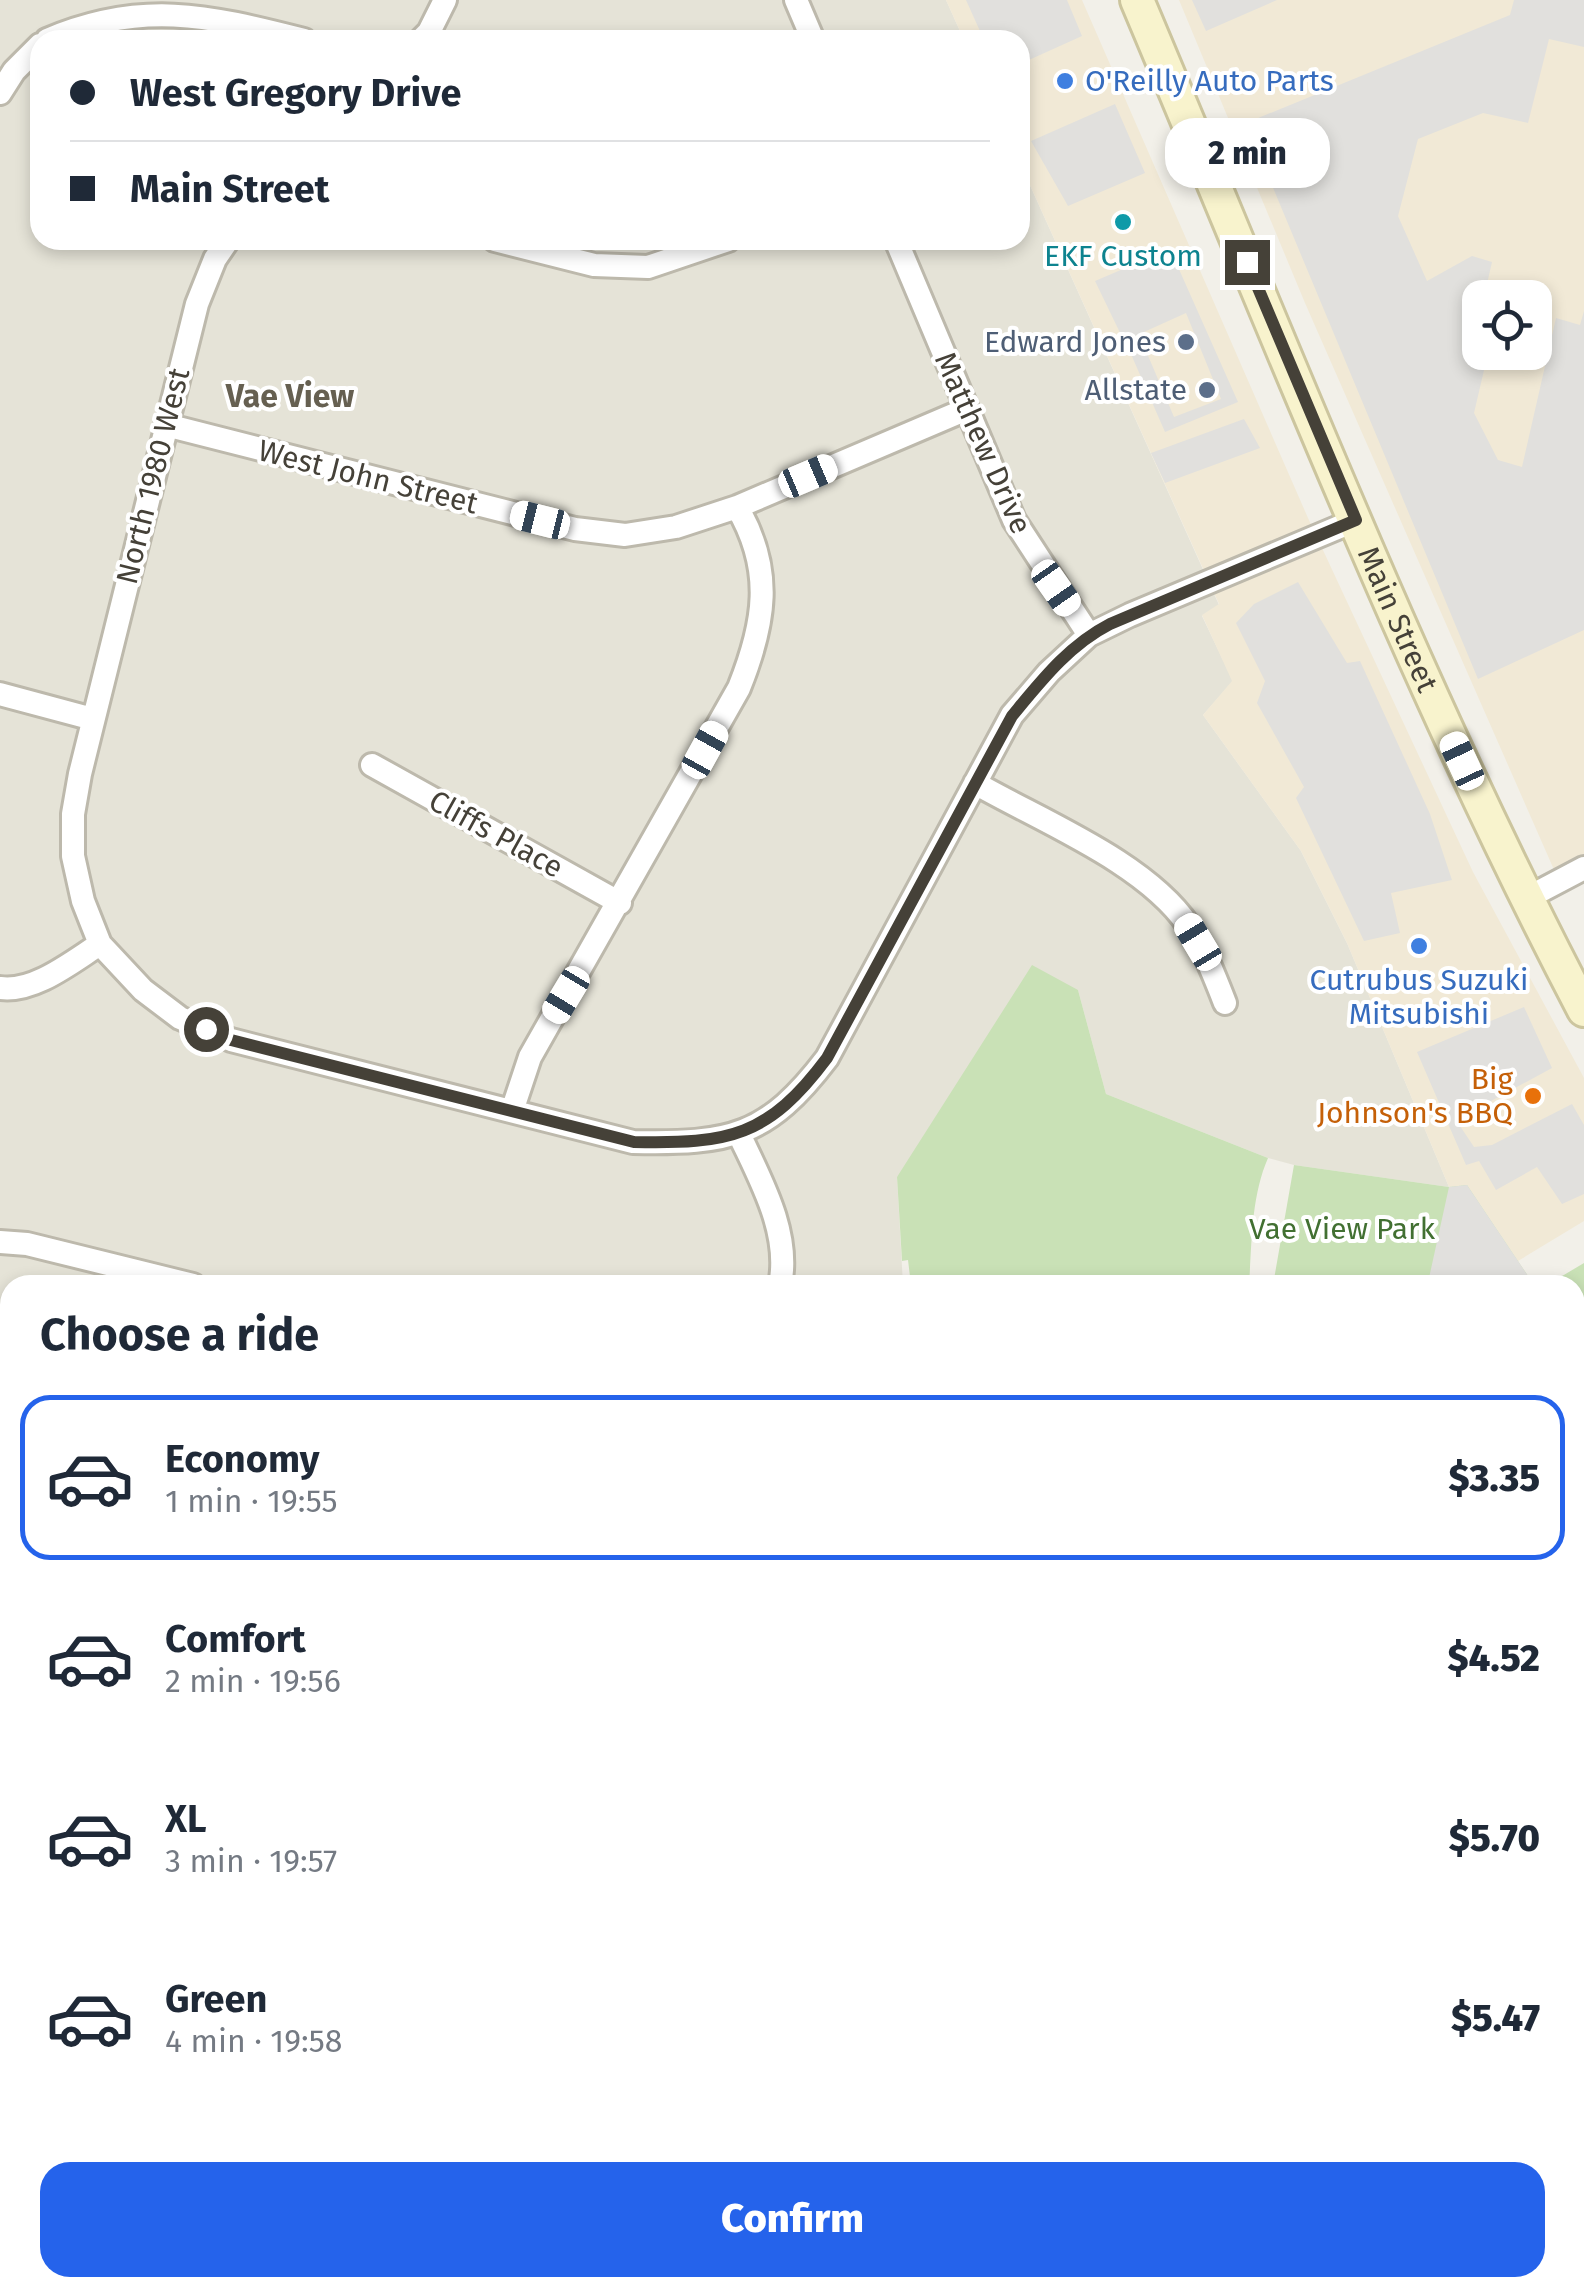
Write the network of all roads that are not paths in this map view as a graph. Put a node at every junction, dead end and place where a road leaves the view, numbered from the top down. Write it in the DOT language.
graph roads {
  1 [pos="445,0"];
  2 [pos="796,0"];
  3 [pos="1137,0"];
  4 [pos="63,30"];
  5 [pos="265,30"];
  6 [pos="430,30"];
  7 [pos="808,30"];
  8 [pos="30,55"];
  9 [pos="0,93"];
  10 [pos="221,250"];
  11 [pos="535,250"];
  12 [pos="705,250"];
  13 [pos="900,250"];
  14 [pos="966,409"];
  15 [pos="166,426"];
  16 [pos="737,506"];
  17 [pos="1356,520"];
  18 [pos="1090,635"];
  19 [pos="0,694"];
  20 [pos="94,718"];
  21 [pos="372,765"];
  22 [pos="975,783"];
  23 [pos="1584,868"];
  24 [pos="1527,898"];
  25 [pos="620,903"];
  26 [pos="100,944"];
  27 [pos="0,988"];
  28 [pos="1224,1002"];
  29 [pos="1584,1010"];
  30 [pos="512,1112"];
  31 [pos="739,1134"];
  32 [pos="0,1242"];
  33 [pos="153,1275"];
  34 [pos="780,1275"];
  1 -- 6 [label="street"];
  2 -- 7 [label="street"];
  3 -- 17 [label="main road, Main Street"];
  4 -- 5 [label="street"];
  8 -- 9 [label="street"];
  10 -- 15 [label="street, North 1980 West"];
  11 -- 12 [label="street"];
  13 -- 14 [label="street, Matthew Drive"];
  14 -- 16 [label="street, West John Street"];
  14 -- 18 [label="street, Matthew Drive"];
  15 -- 16 [label="street, West John Street"];
  15 -- 20 [label="street, North 1980 West"];
  16 -- 25 [label="street"];
  17 -- 18 [label="street"];
  17 -- 24 [label="main road, Main Street"];
  18 -- 22 [label="street"];
  19 -- 20 [label="street"];
  20 -- 26 [label="street, North 1980 West"];
  21 -- 25 [label="street, Cliffs Place"];
  22 -- 28 [label="street"];
  22 -- 31 [label="street"];
  23 -- 24 [label="street"];
  24 -- 29 [label="main road, Main Street"];
  25 -- 30 [label="street"];
  26 -- 27 [label="street"];
  26 -- 30 [label="street"];
  30 -- 31 [label="street"];
  31 -- 34 [label="street"];
  32 -- 33 [label="street"];
}
